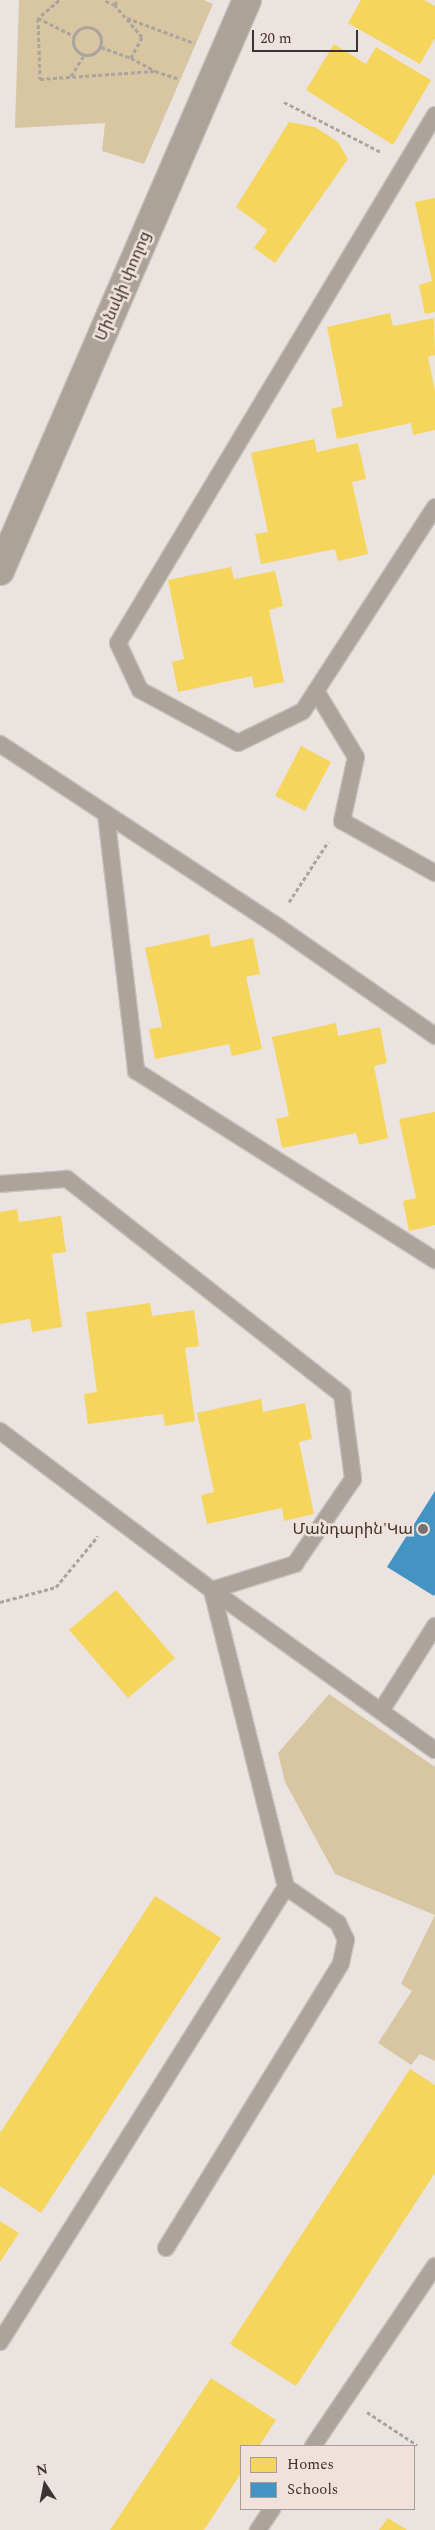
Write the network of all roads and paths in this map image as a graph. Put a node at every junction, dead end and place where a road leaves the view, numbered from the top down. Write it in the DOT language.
graph roads {
  1 [pos="59,0"];
  2 [pos="104,0"];
  3 [pos="118,0"];
  4 [pos="247,0"];
  5 [pos="115,5"];
  6 [pos="38,18"];
  7 [pos="126,18"];
  8 [pos="74,36"];
  9 [pos="196,44"];
  10 [pos="101,47"];
  11 [pos="84,55"];
  12 [pos="131,58"];
  13 [pos="155,71"];
  14 [pos="71,76"];
  15 [pos="208,90"];
  16 [pos="284,102"];
  17 [pos="435,115"];
  18 [pos="404,164"];
  19 [pos="435,506"];
  20 [pos="0,571"];
  21 [pos="316,691"];
  22 [pos="0,744"];
  23 [pos="106,814"];
  24 [pos="342,821"];
  25 [pos="435,872"];
  26 [pos="274,924"];
  27 [pos="435,1036"];
  28 [pos="0,1184"];
  29 [pos="435,1260"];
  30 [pos="0,1431"];
  31 [pos="114,1516"];
  32 [pos="212,1590"];
  33 [pos="0,1602"];
  34 [pos="435,1626"];
  35 [pos="381,1711"];
  36 [pos="435,1750"];
  37 [pos="286,1886"];
  38 [pos="166,2248"];
  39 [pos="435,2266"];
  40 [pos="0,2342"];
  41 [pos="345,2398"];
  42 [pos="314,2445"];
  43 [pos="417,2445"];
  44 [pos="271,2510"];
  45 [pos="258,2530"];
  1 -- 6 [label="path"];
  2 -- 5 [label="path"];
  3 -- 5 [label="path"];
  4 -- 15 [label="main road, Մինսկի փողոց"];
  5 -- 7 [label="path"];
  6 -- 8 [label="path"];
  6 -- 14 [label="path"];
  7 -- 9 [label="path"];
  7 -- 12 [label="path"];
  8 -- 10 [label="path"];
  8 -- 11 [label="path"];
  10 -- 11 [label="path"];
  10 -- 12 [label="path"];
  11 -- 14 [label="path"];
  12 -- 13 [label="path"];
  13 -- 14 [label="path"];
  13 -- 15 [label="path"];
  15 -- 20 [label="main road, Մինսկի փողոց"];
  16 -- 18 [label="path"];
  17 -- 18 [label="lane"];
  18 -- 21 [label="lane"];
  19 -- 21 [label="lane"];
  21 -- 24 [label="lane"];
  22 -- 23 [label="lane"];
  23 -- 26 [label="lane"];
  23 -- 29 [label="lane"];
  24 -- 25 [label="lane"];
  24 -- 26 [label="path"];
  26 -- 27 [label="lane"];
  28 -- 32 [label="lane"];
  30 -- 31 [label="lane"];
  31 -- 32 [label="lane"];
  31 -- 33 [label="path"];
  32 -- 35 [label="lane"];
  32 -- 37 [label="lane"];
  34 -- 35 [label="lane"];
  35 -- 36 [label="lane"];
  37 -- 38 [label="lane"];
  37 -- 40 [label="lane"];
  39 -- 41 [label="lane"];
  41 -- 42 [label="lane"];
  41 -- 43 [label="path"];
  44 -- 45 [label="lane"];
}
